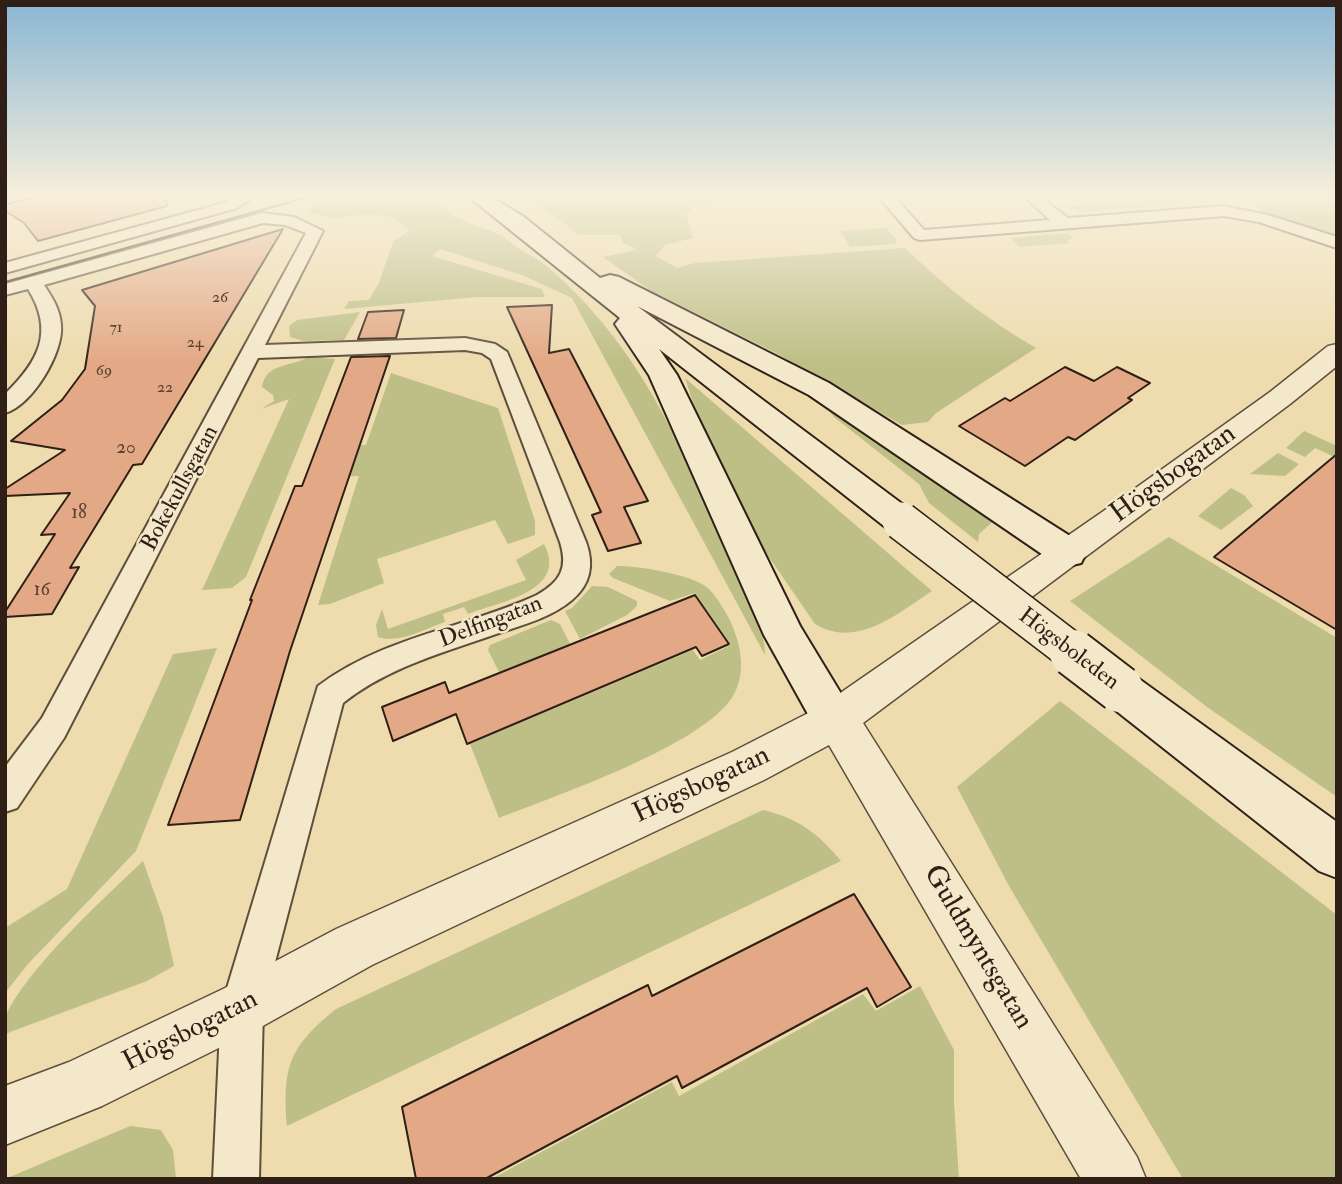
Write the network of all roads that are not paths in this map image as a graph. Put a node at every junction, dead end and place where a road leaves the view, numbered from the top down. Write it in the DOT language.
graph roads {
  1 [pos="47,252"];
  2 [pos="139,252"];
  3 [pos="304,252"];
  4 [pos="558,252"];
  5 [pos="567,252"];
  6 [pos="9,262"];
  7 [pos="33,282"];
  8 [pos="603,285"];
  9 [pos="5,290"];
  10 [pos="251,352"];
  11 [pos="1337,352"];
  12 [pos="5,406"];
  13 [pos="1068,552"];
  14 [pos="835,720"];
  15 [pos="5,796"];
  16 [pos="1337,853"];
  17 [pos="242,1008"];
  18 [pos="5,1116"];
  19 [pos="236,1179"];
  20 [pos="1115,1179"];
  1 -- 6 [label="street"];
  2 -- 7 [label="street, Bokekullsgatan"];
  3 -- 10 [label="street, Bokekullsgatan"];
  4 -- 8 [label="main road, Högsboleden"];
  5 -- 8 [label="main road, Högsboleden"];
  7 -- 9 [label="street"];
  7 -- 12 [label="street"];
  8 -- 13 [label="main road"];
  8 -- 14 [label="main road"];
  8 -- 16 [label="main road, Högsboleden, bridge"];
  10 -- 15 [label="street, Bokekullsgatan"];
  10 -- 17 [label="street, Delfingatan"];
  11 -- 13 [label="street, Högsbogatan"];
  13 -- 14 [label="street, Högsbogatan"];
  14 -- 17 [label="street, Högsbogatan"];
  14 -- 20 [label="street, Guldmyntsgatan"];
  17 -- 18 [label="street, Högsbogatan"];
  17 -- 19 [label="street"];
}
